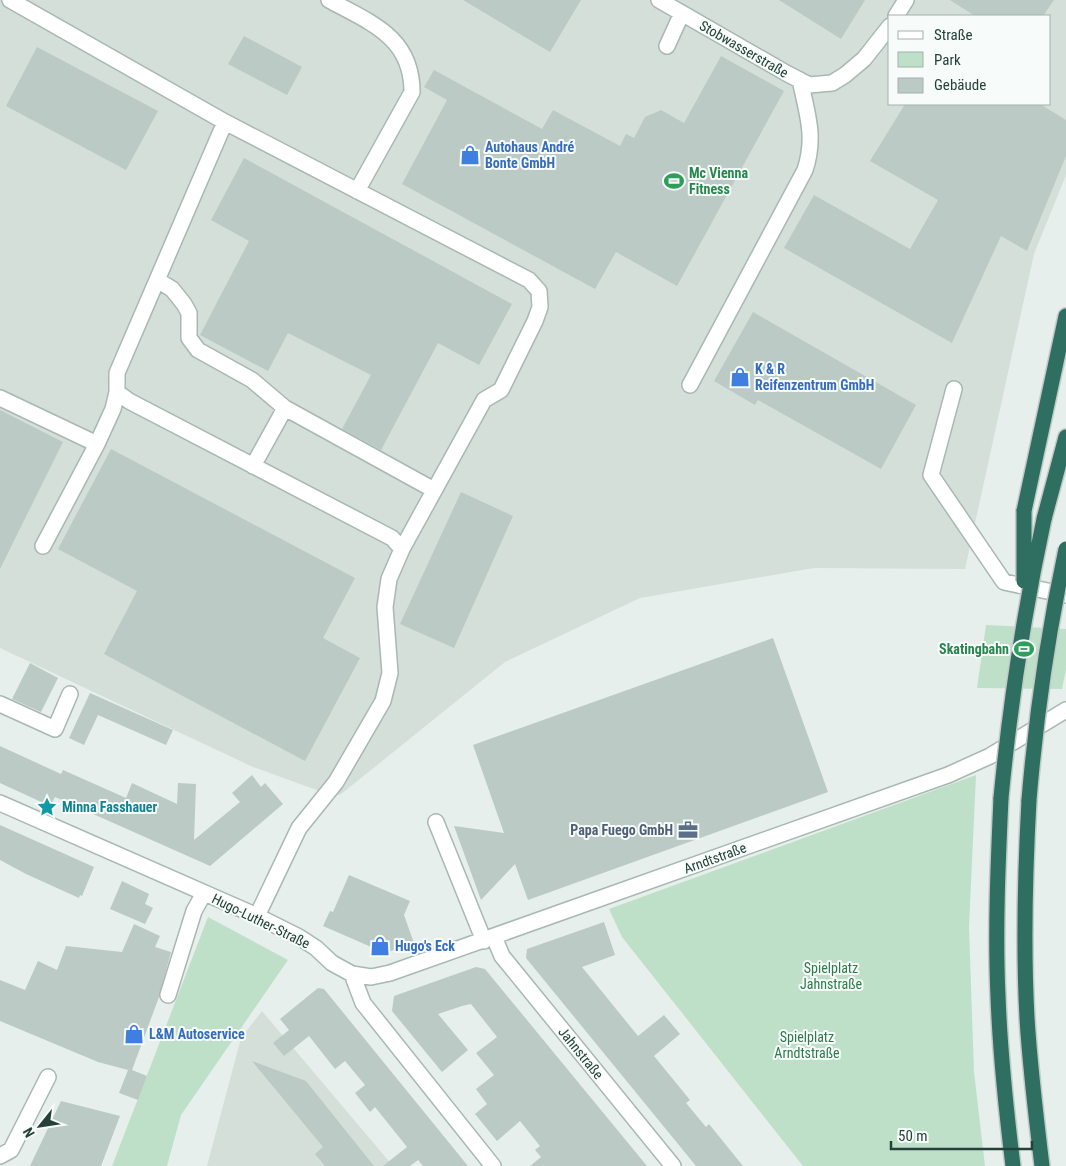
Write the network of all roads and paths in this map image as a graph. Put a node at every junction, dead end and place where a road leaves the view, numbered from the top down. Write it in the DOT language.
graph roads {
  1 [pos="10,0"];
  2 [pos="329,0"];
  3 [pos="659,0"];
  4 [pos="906,0"];
  5 [pos="682,14"];
  6 [pos="897,15"];
  7 [pos="888,29"];
  8 [pos="667,46"];
  9 [pos="800,80"];
  10 [pos="225,122"];
  11 [pos="357,191"];
  12 [pos="157,280"];
  13 [pos="1066,316"];
  14 [pos="690,386"];
  15 [pos="954,389"];
  16 [pos="117,392"];
  17 [pos="0,398"];
  18 [pos="286,408"];
  19 [pos="1066,437"];
  20 [pos="97,444"];
  21 [pos="253,466"];
  22 [pos="434,490"];
  23 [pos="43,546"];
  24 [pos="402,549"];
  25 [pos="1066,549"];
  26 [pos="1066,595"];
  27 [pos="1026,608"];
  28 [pos="70,694"];
  29 [pos="0,704"];
  30 [pos="1066,710"];
  31 [pos="0,803"];
  32 [pos="436,822"];
  33 [pos="204,893"];
  34 [pos="257,916"];
  35 [pos="489,939"];
  36 [pos="352,974"];
  37 [pos="168,995"];
  38 [pos="48,1077"];
  39 [pos="0,1156"];
  40 [pos="494,1166"];
  41 [pos="673,1166"];
  42 [pos="1013,1166"];
  43 [pos="1042,1166"];
  1 -- 10 [label="street"];
  2 -- 11 [label="street"];
  3 -- 5 [label="street, Stobwasserstraße"];
  4 -- 6 [label="street"];
  5 -- 8 [label="street"];
  5 -- 9 [label="street, Stobwasserstraße"];
  7 -- 9 [label="street, Stobwasserstraße"];
  9 -- 14 [label="street"];
  10 -- 11 [label="street"];
  10 -- 12 [label="street"];
  11 -- 22 [label="street"];
  12 -- 16 [label="street"];
  12 -- 18 [label="street"];
  13 -- 27 [label="highway, bridge"];
  15 -- 26 [label="street"];
  16 -- 20 [label="street"];
  16 -- 21 [label="street"];
  17 -- 20 [label="street"];
  18 -- 21 [label="street"];
  18 -- 22 [label="street"];
  19 -- 27 [label="highway, bridge"];
  20 -- 23 [label="street"];
  21 -- 24 [label="street"];
  22 -- 24 [label="street"];
  24 -- 34 [label="street"];
  25 -- 43 [label="highway, bridge"];
  27 -- 42 [label="highway, bridge"];
  28 -- 29 [label="street"];
  30 -- 35 [label="street, Arndtstraße"];
  31 -- 33 [label="street, Hugo-Luther-Straße"];
  32 -- 35 [label="street, Jahnstraße"];
  33 -- 34 [label="street, Hugo-Luther-Straße"];
  33 -- 37 [label="street"];
  34 -- 36 [label="street, Hugo-Luther-Straße"];
  35 -- 36 [label="street, Arndtstraße"];
  35 -- 41 [label="street, Jahnstraße"];
  36 -- 40 [label="street"];
  38 -- 39 [label="street"];
}
